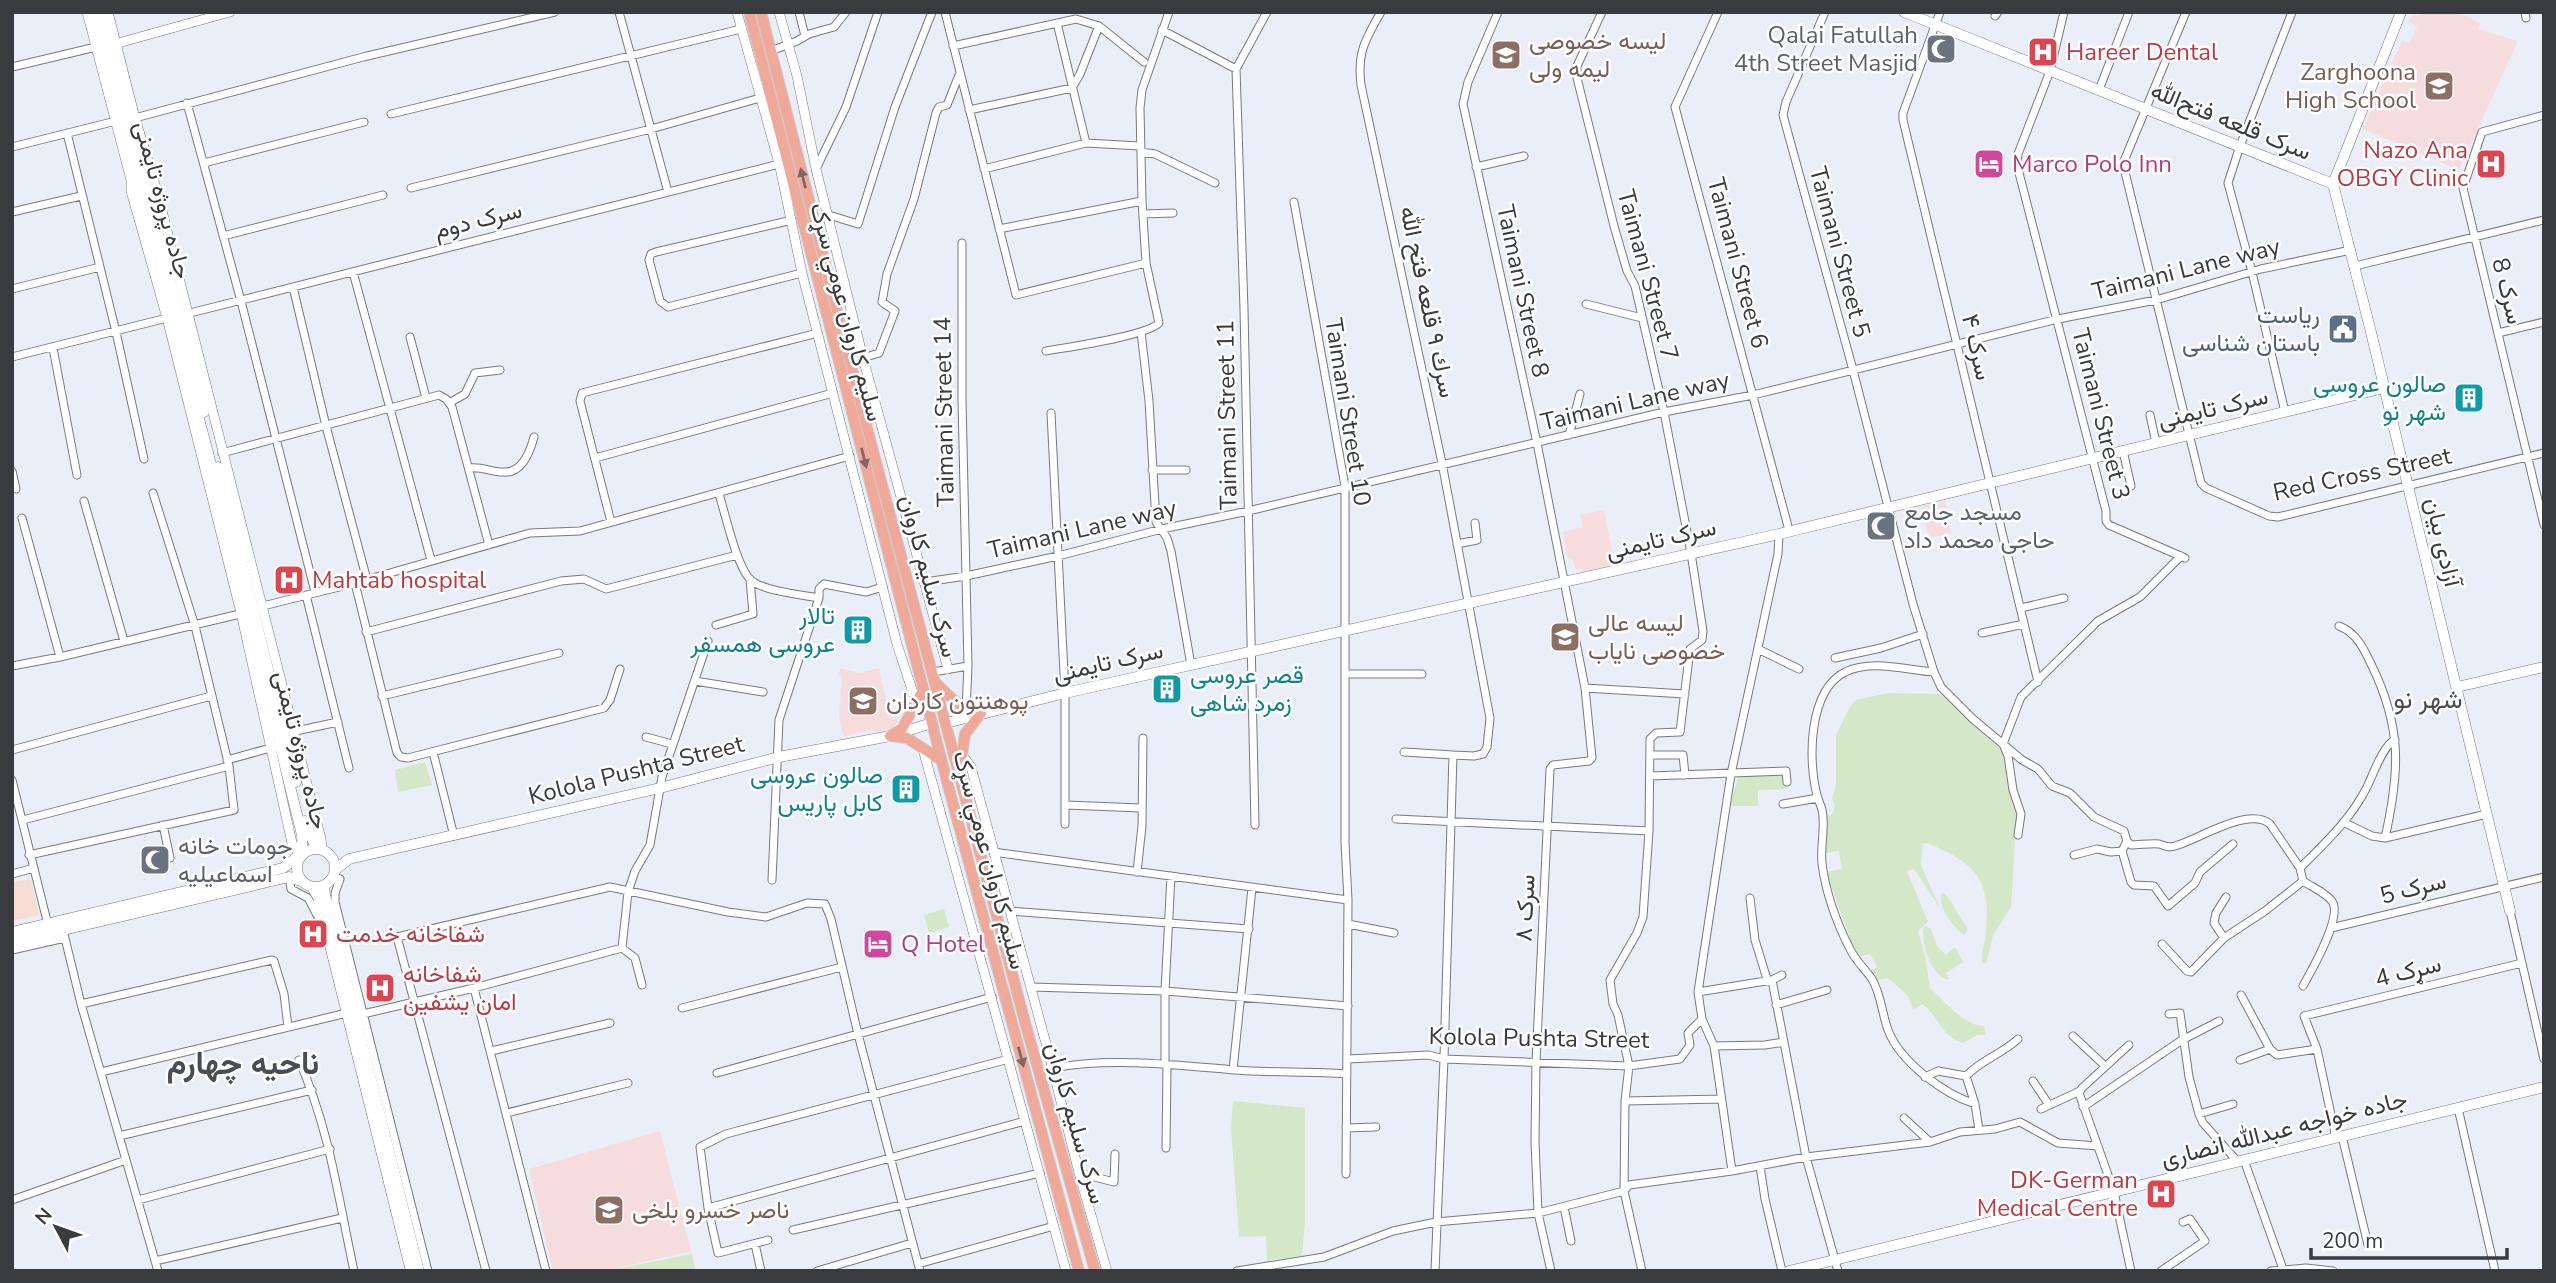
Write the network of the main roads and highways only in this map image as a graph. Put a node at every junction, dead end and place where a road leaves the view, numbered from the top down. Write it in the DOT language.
graph roads {
  1 [pos="92,12"];
  2 [pos="100,12"];
  3 [pos="749,12"];
  4 [pos="761,12"];
  5 [pos="1904,12"];
  6 [pos="2401,12"];
  7 [pos="105,46"];
  8 [pos="796,153"];
  9 [pos="782,160"];
  10 [pos="2333,184"];
  11 [pos="2385,388"];
  12 [pos="250,610"];
  13 [pos="910,639"];
  14 [pos="897,644"];
  15 [pos="2544,667"];
  16 [pos="934,677"];
  17 [pos="2457,687"];
  18 [pos="923,690"];
  19 [pos="981,713"];
  20 [pos="932,723"];
  21 [pos="946,723"];
  22 [pos="890,736"];
  23 [pos="959,757"];
  24 [pos="941,760"];
  25 [pos="979,802"];
  26 [pos="968,806"];
  27 [pos="325,851"];
  28 [pos="300,856"];
  29 [pos="349,859"];
  30 [pos="970,864"];
  31 [pos="957,868"];
  32 [pos="334,873"];
  33 [pos="301,881"];
  34 [pos="324,885"];
  35 [pos="312,887"];
  36 [pos="2510,911"];
  37 [pos="12,932"];
  38 [pos="12,942"];
  39 [pos="352,1014"];
  40 [pos="1026,1026"];
  41 [pos="1014,1029"];
  42 [pos="2544,1087"];
  43 [pos="1837,1265"];
  44 [pos="409,1271"];
  45 [pos="419,1271"];
  46 [pos="1079,1271"];
  47 [pos="1095,1271"];
  48 [pos="1789,1271"];
  1 -- 7 [label="main road, جاده پروژه تایمنی"];
  2 -- 7 [label="main road, جاده پروژه تایمنی"];
  3 -- 9 [label="main road, سلیم کاروان عومي سړک"];
  4 -- 8 [label="main road, سرک سلیم کاروان"];
  5 -- 10 [label="main road, سرک قلعه فتح‌الله"];
  6 -- 10 [label="main road, سرک قلعه فتح‌الله"];
  7 -- 12 [label="main road, جاده پروژه تایمنی"];
  8 -- 9 [label="main road"];
  16 -- 8 [label="main road, سرک سلیم کاروان, one-way"];
  9 -- 13 [label="main road, سلیم کاروان عومي سړک, one-way"];
  10 -- 11 [label="main road, آزادی بیان"];
  11 -- 17 [label="main road, آزادی بیان"];
  11 -- 19 [label="main road, سرک تایمنی"];
  12 -- 27 [label="main road, جاده پروژه تایمنی"];
  12 -- 28 [label="main road, جاده پروژه تایمنی"];
  13 -- 14 [label="main road"];
  13 -- 18 [label="main road, سلیم کاروان عومي سړک"];
  15 -- 17 [label="main road"];
  16 -- 19 [label="main road"];
  16 -- 21 [label="main road, سرک سلیم کاروان"];
  17 -- 36 [label="main road, آزادی بیان"];
  18 -- 20 [label="main road, سلیم کاروان عومي سړک"];
  18 -- 22 [label="main road"];
  19 -- 21 [label="main road, سرک تایمنی"];
  19 -- 23 [label="main road"];
  20 -- 22 [label="main road, Kolola Pushta Street"];
  20 -- 24 [label="main road, سلیم کاروان عومي سړک"];
  21 -- 23 [label="main road, سرک سلیم کاروان"];
  22 -- 24 [label="main road"];
  22 -- 29 [label="main road, Kolola Pushta Street"];
  23 -- 26 [label="main road, سرک سلیم کاروان"];
  24 -- 30 [label="main road, سلیم کاروان عومي سړک"];
  25 -- 26 [label="main road"];
  26 -- 40 [label="main road, سرک سلیم کاروان"];
  27 -- 28 [label="main road"];
  27 -- 29 [label="main road"];
  27 -- 32 [label="main road"];
  28 -- 33 [label="main road"];
  28 -- 37 [label="main road"];
  29 -- 32 [label="main road"];
  30 -- 31 [label="main road"];
  30 -- 41 [label="main road, سلیم کاروان عومي سړک"];
  32 -- 34 [label="main road"];
  33 -- 35 [label="main road"];
  33 -- 38 [label="main road"];
  34 -- 35 [label="main road"];
  34 -- 39 [label="main road"];
  35 -- 39 [label="main road"];
  39 -- 44 [label="main road"];
  39 -- 45 [label="main road"];
  40 -- 41 [label="main road"];
  40 -- 47 [label="main road, سرک سلیم کاروان"];
  41 -- 46 [label="main road, سلیم کاروان عومي سړک, one-way"];
  42 -- 43 [label="main road, جاده خواجه عبدالله انصاری"];
  43 -- 48 [label="main road, جاده خواجه عبدالله انصاری"];
}
